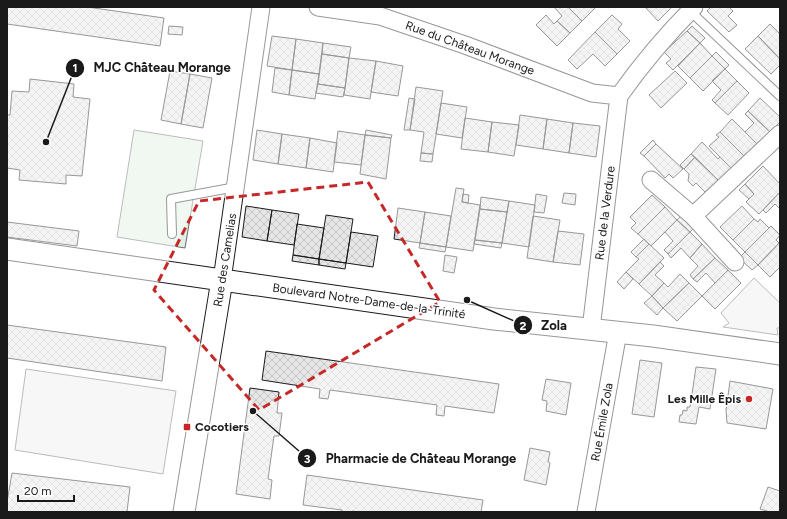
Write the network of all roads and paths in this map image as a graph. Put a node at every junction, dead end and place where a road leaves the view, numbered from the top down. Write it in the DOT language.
graph roads {
  1 [pos="261,7"];
  2 [pos="318,7"];
  3 [pos="692,9"];
  4 [pos="619,96"];
  5 [pos="780,96"];
  6 [pos="780,134"];
  7 [pos="652,180"];
  8 [pos="236,187"];
  9 [pos="693,216"];
  10 [pos="172,234"];
  11 [pos="7,249"];
  12 [pos="735,262"];
  13 [pos="222,280"];
  14 [pos="591,329"];
  15 [pos="618,332"];
  16 [pos="780,354"];
  17 [pos="184,512"];
  18 [pos="586,512"];
  1 -- 8 [label="street, Rue des Camelias"];
  2 -- 4 [label="street, Rue du Château Morange"];
  3 -- 4 [label="street"];
  3 -- 5 [label="lane"];
  4 -- 14 [label="street, Rue de la Verdure"];
  6 -- 9 [label="street"];
  7 -- 9 [label="street"];
  8 -- 10 [label="lane"];
  8 -- 13 [label="street, Rue des Camelias"];
  9 -- 12 [label="street"];
  11 -- 13 [label="street, Boulevard Notre-Dame-de-la-Trinité"];
  13 -- 14 [label="street, Boulevard Notre-Dame-de-la-Trinité"];
  13 -- 17 [label="street, Rue des Camelias"];
  14 -- 15 [label="street, Boulevard Notre-Dame-de-la-Trinité"];
  15 -- 16 [label="street, Boulevard Notre-Dame-de-la-Trinité"];
  15 -- 18 [label="street, Rue Émile Zola"];
}
